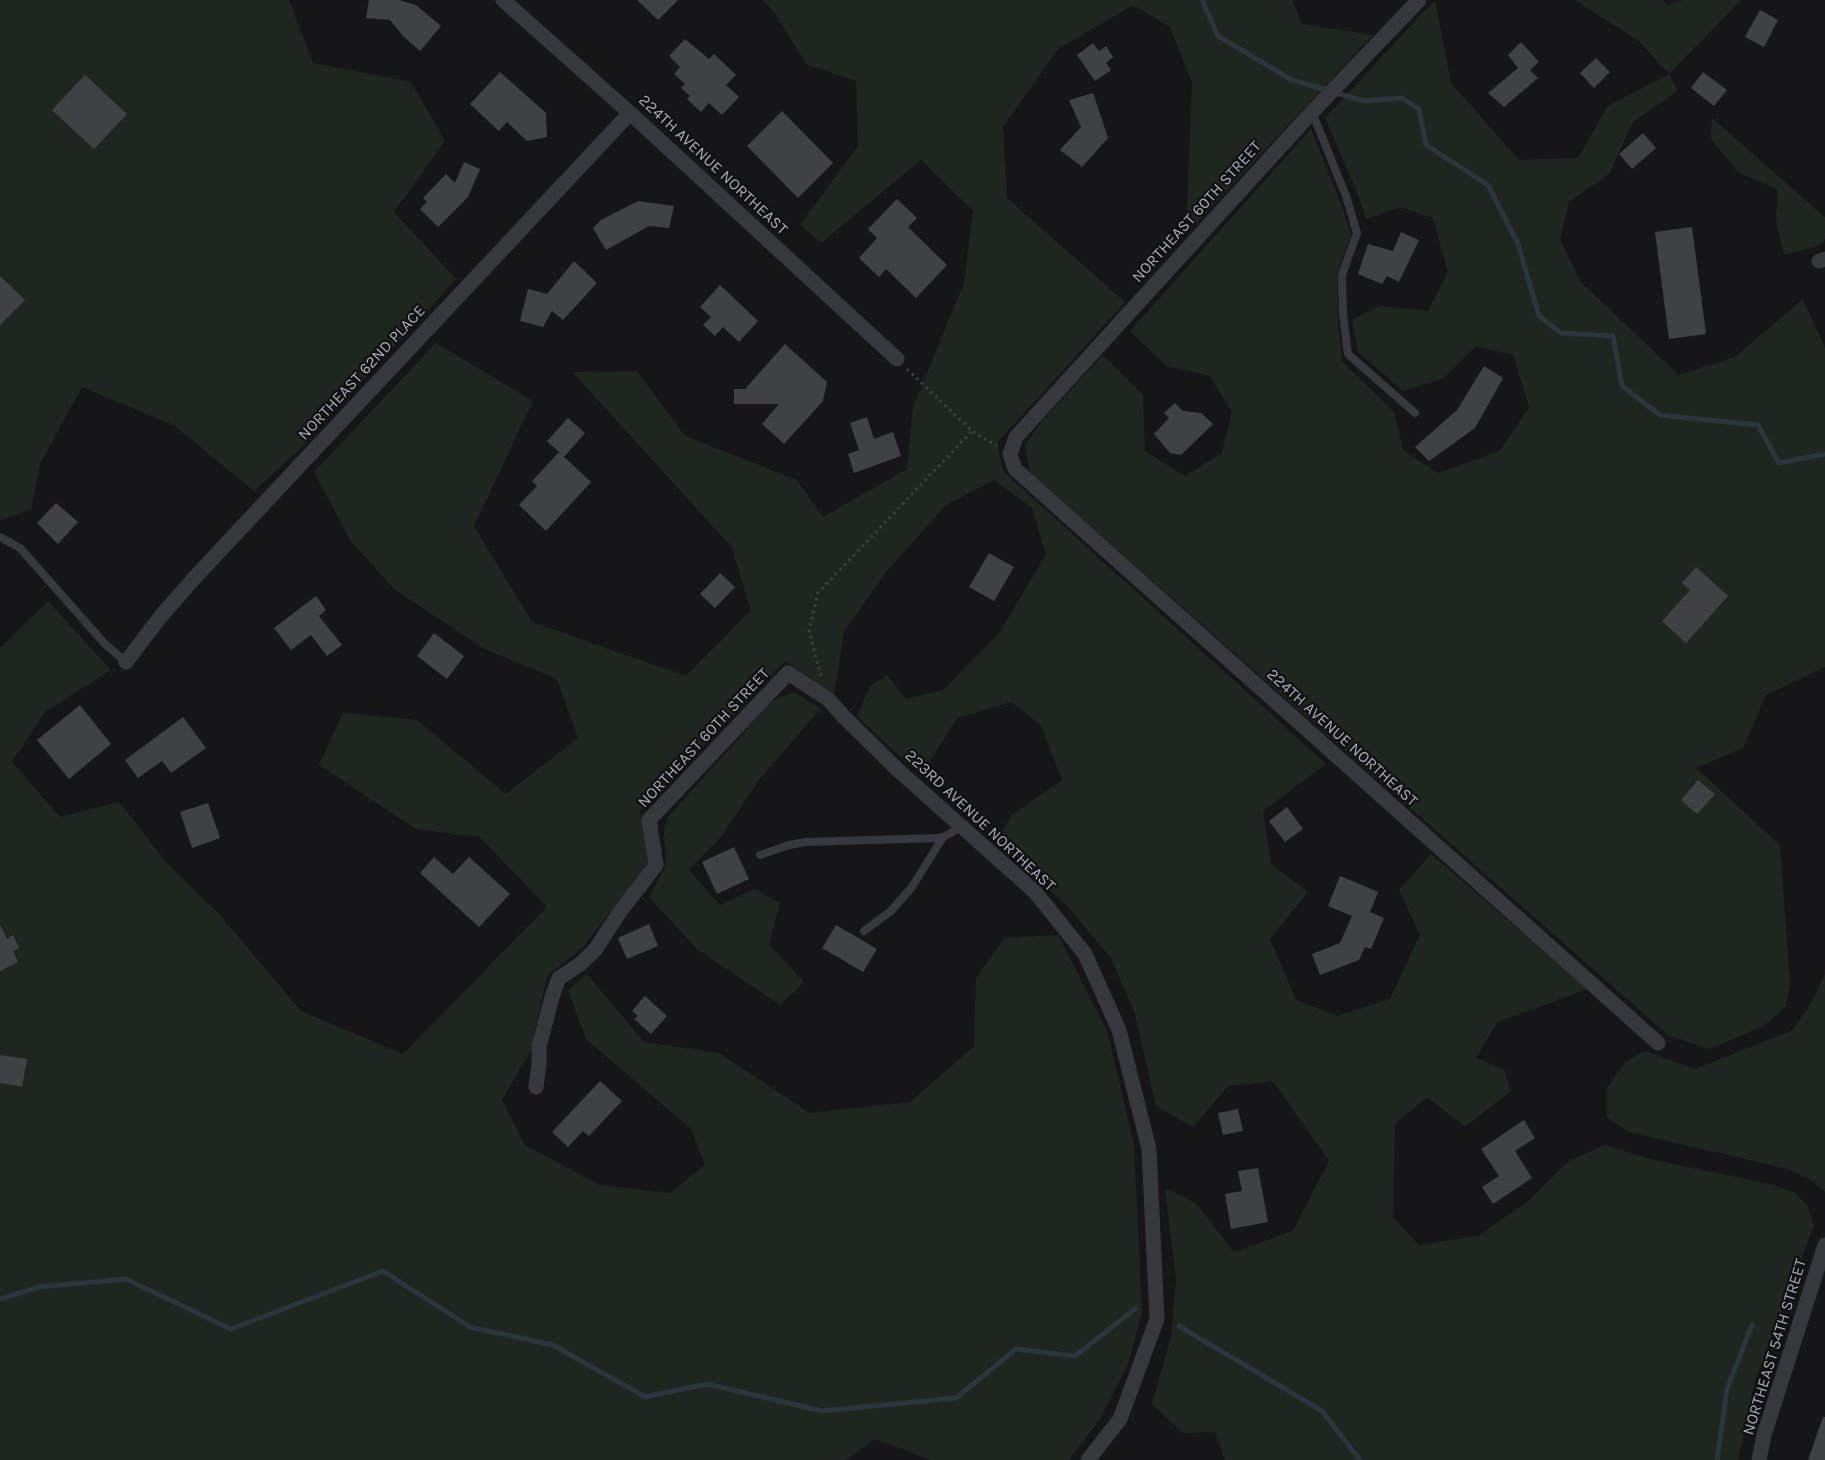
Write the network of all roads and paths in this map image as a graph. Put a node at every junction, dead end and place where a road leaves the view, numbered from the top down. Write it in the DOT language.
graph roads {
  1 [pos="503,0"];
  2 [pos="1419,0"];
  3 [pos="1317,107"];
  4 [pos="630,113"];
  5 [pos="897,359"];
  6 [pos="1415,413"];
  7 [pos="972,431"];
  8 [pos="1010,454"];
  9 [pos="0,537"];
  10 [pos="126,662"];
  11 [pos="788,673"];
  12 [pos="828,699"];
  13 [pos="962,827"];
  14 [pos="943,837"];
  15 [pos="760,855"];
  16 [pos="864,931"];
  17 [pos="1658,1043"];
  18 [pos="536,1087"];
  19 [pos="1825,1245"];
  20 [pos="1088,1460"];
  21 [pos="1759,1460"];
  1 -- 4 [label="street, 224TH AVENUE NORTHEAST"];
  2 -- 3 [label="street, NORTHEAST 60TH STREET"];
  3 -- 6 [label="lane"];
  3 -- 8 [label="street, NORTHEAST 60TH STREET"];
  4 -- 5 [label="street, 224TH AVENUE NORTHEAST"];
  4 -- 10 [label="street, NORTHEAST 62ND PLACE"];
  5 -- 7 [label="path"];
  7 -- 8 [label="path"];
  7 -- 12 [label="path"];
  8 -- 17 [label="street, 224TH AVENUE NORTHEAST"];
  9 -- 10 [label="lane"];
  11 -- 12 [label="street, 223RD AVENUE NORTHEAST"];
  11 -- 18 [label="street, NORTHEAST 60TH STREET"];
  12 -- 13 [label="street, 223RD AVENUE NORTHEAST"];
  13 -- 14 [label="lane"];
  13 -- 20 [label="street, 223RD AVENUE NORTHEAST"];
  14 -- 15 [label="lane"];
  14 -- 16 [label="lane"];
  19 -- 21 [label="street, NORTHEAST 54TH STREET"];
}
